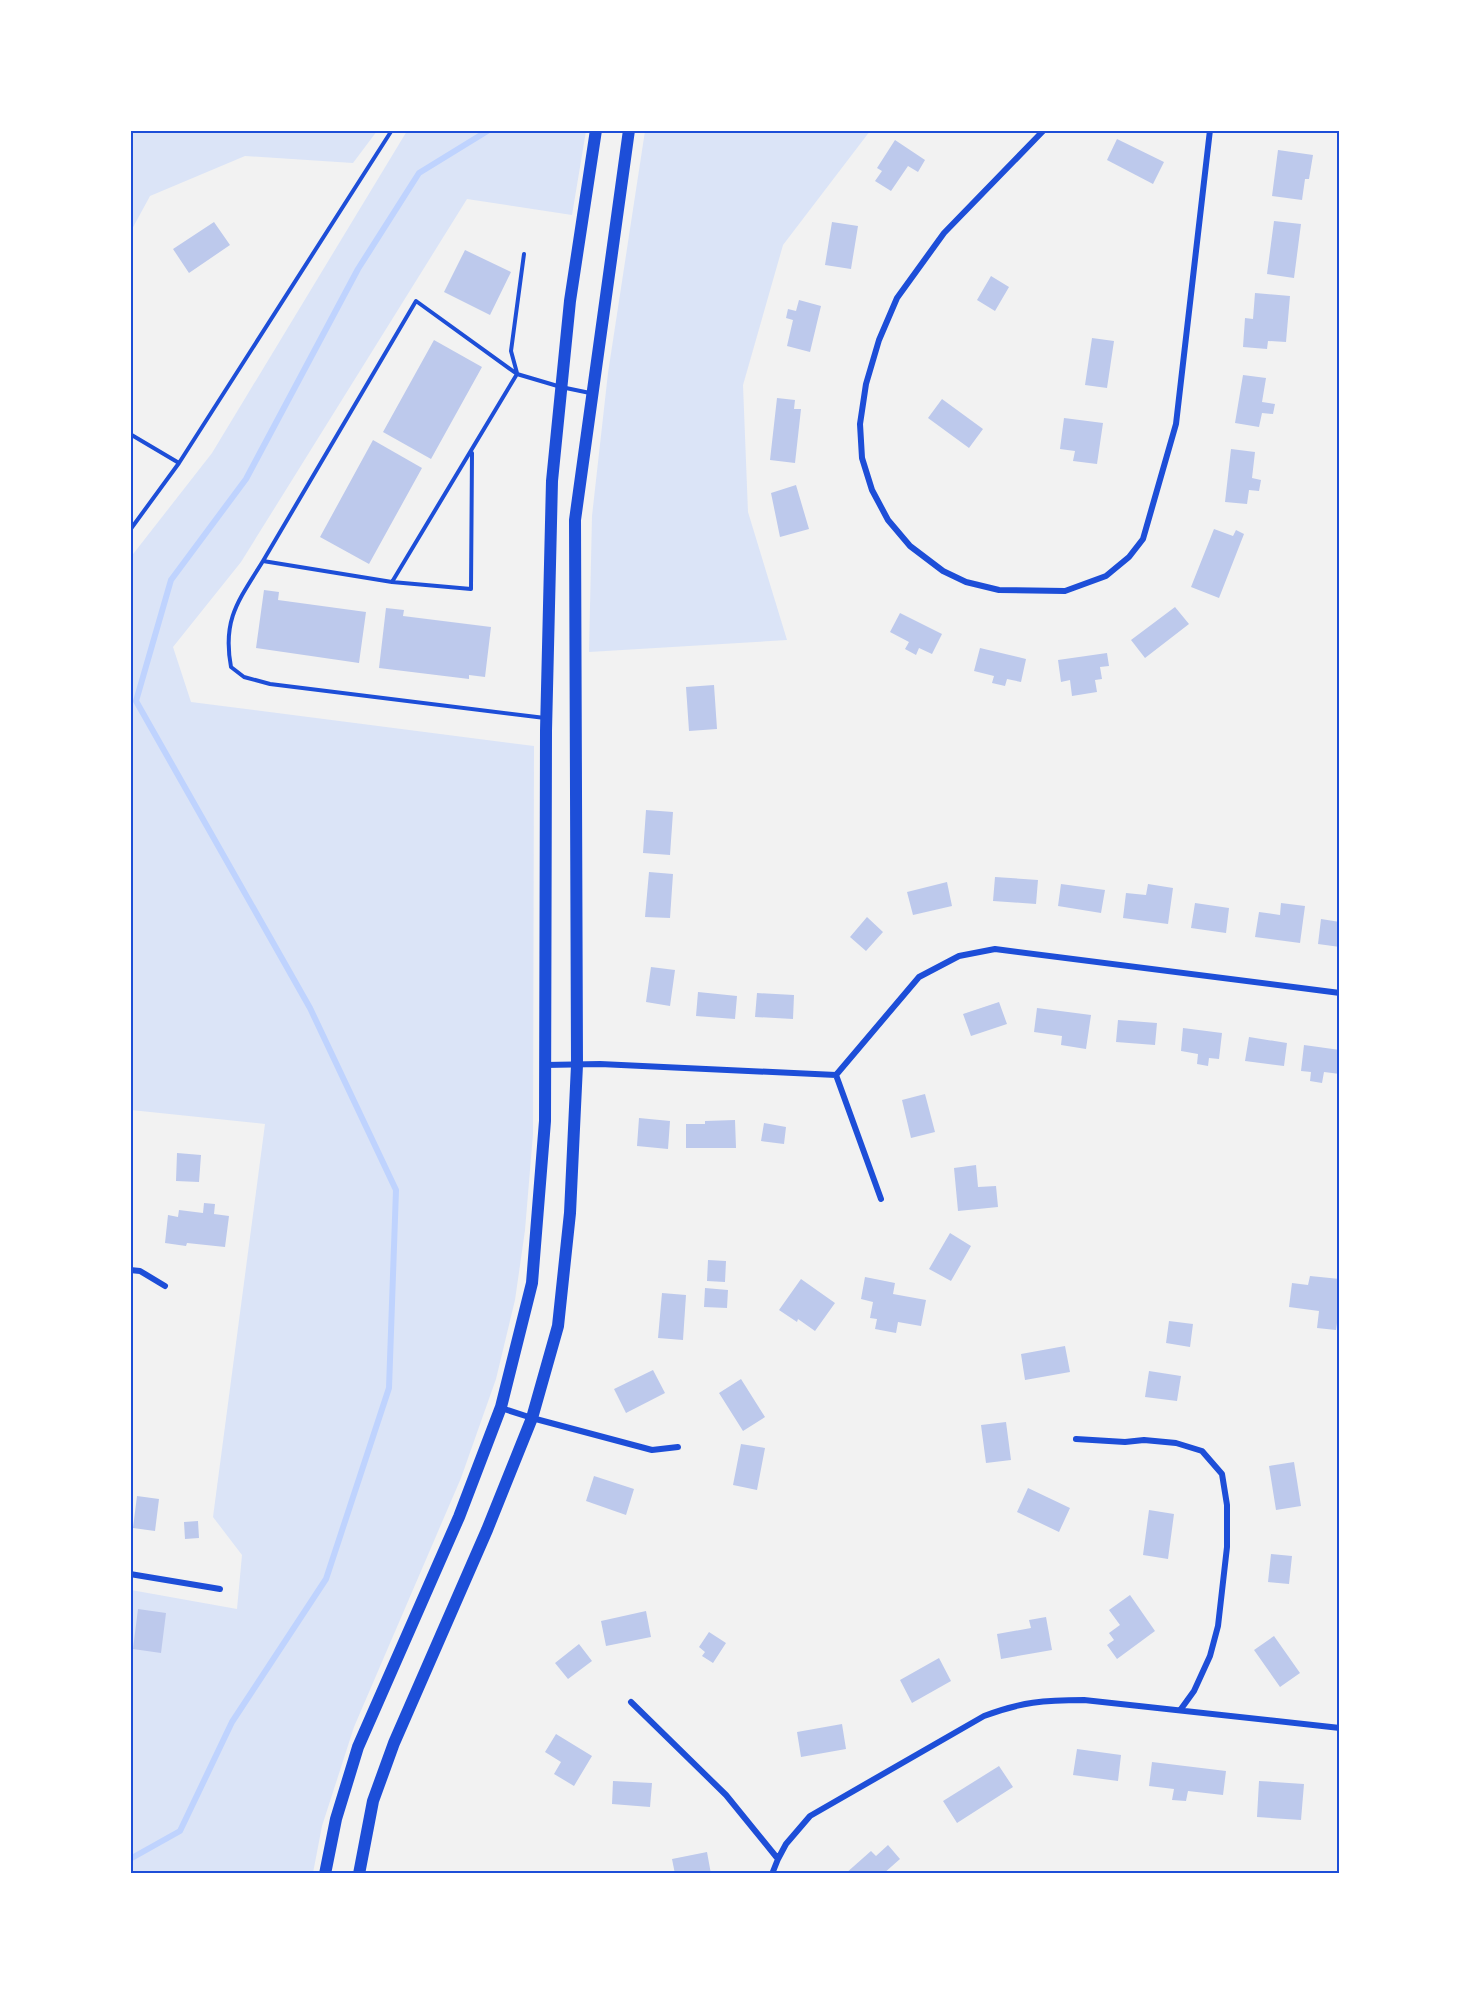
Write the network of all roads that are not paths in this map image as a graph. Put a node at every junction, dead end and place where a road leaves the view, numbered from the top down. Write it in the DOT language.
graph roads {
  1 [pos="392,130"];
  2 [pos="596,130"];
  3 [pos="629,130"];
  4 [pos="1044,130"];
  5 [pos="1210,130"];
  6 [pos="524,254"];
  7 [pos="517,374"];
  8 [pos="561,387"];
  9 [pos="593,394"];
  10 [pos="130,434"];
  11 [pos="472,450"];
  12 [pos="178,463"];
  13 [pos="130,530"];
  14 [pos="263,561"];
  15 [pos="392,582"];
  16 [pos="546,718"];
  17 [pos="1340,993"];
  18 [pos="544,1065"];
  19 [pos="577,1065"];
  20 [pos="836,1075"];
  21 [pos="881,1199"];
  22 [pos="130,1270"];
  23 [pos="165,1286"];
  24 [pos="501,1407"];
  25 [pos="532,1418"];
  26 [pos="1076,1439"];
  27 [pos="678,1447"];
  28 [pos="130,1574"];
  29 [pos="220,1589"];
  30 [pos="631,1702"];
  31 [pos="1181,1709"];
  32 [pos="1340,1728"];
  33 [pos="778,1859"];
  34 [pos="325,1874"];
  35 [pos="359,1874"];
  36 [pos="772,1874"];
  1 -- 12 [label="lane"];
  2 -- 8 [label="main road"];
  3 -- 9 [label="main road"];
  4 -- 5 [label="street"];
  6 -- 7 [label="lane"];
  7 -- 8 [label="lane"];
  7 -- 11 [label="lane"];
  7 -- 14 [label="lane"];
  8 -- 9 [label="lane"];
  8 -- 16 [label="main road"];
  9 -- 19 [label="main road"];
  10 -- 12 [label="lane"];
  11 -- 15 [label="lane"];
  11 -- 15 [label="lane"];
  12 -- 13 [label="lane"];
  14 -- 15 [label="lane"];
  14 -- 16 [label="lane"];
  16 -- 18 [label="main road"];
  17 -- 20 [label="street"];
  18 -- 19 [label="street"];
  18 -- 24 [label="main road"];
  19 -- 20 [label="street"];
  19 -- 25 [label="main road"];
  20 -- 21 [label="street"];
  22 -- 23 [label="street"];
  24 -- 25 [label="street"];
  24 -- 34 [label="main road"];
  25 -- 27 [label="street"];
  25 -- 35 [label="main road"];
  26 -- 31 [label="street"];
  28 -- 29 [label="street"];
  30 -- 33 [label="street"];
  31 -- 32 [label="street"];
  31 -- 33 [label="street"];
  33 -- 36 [label="street"];
}
